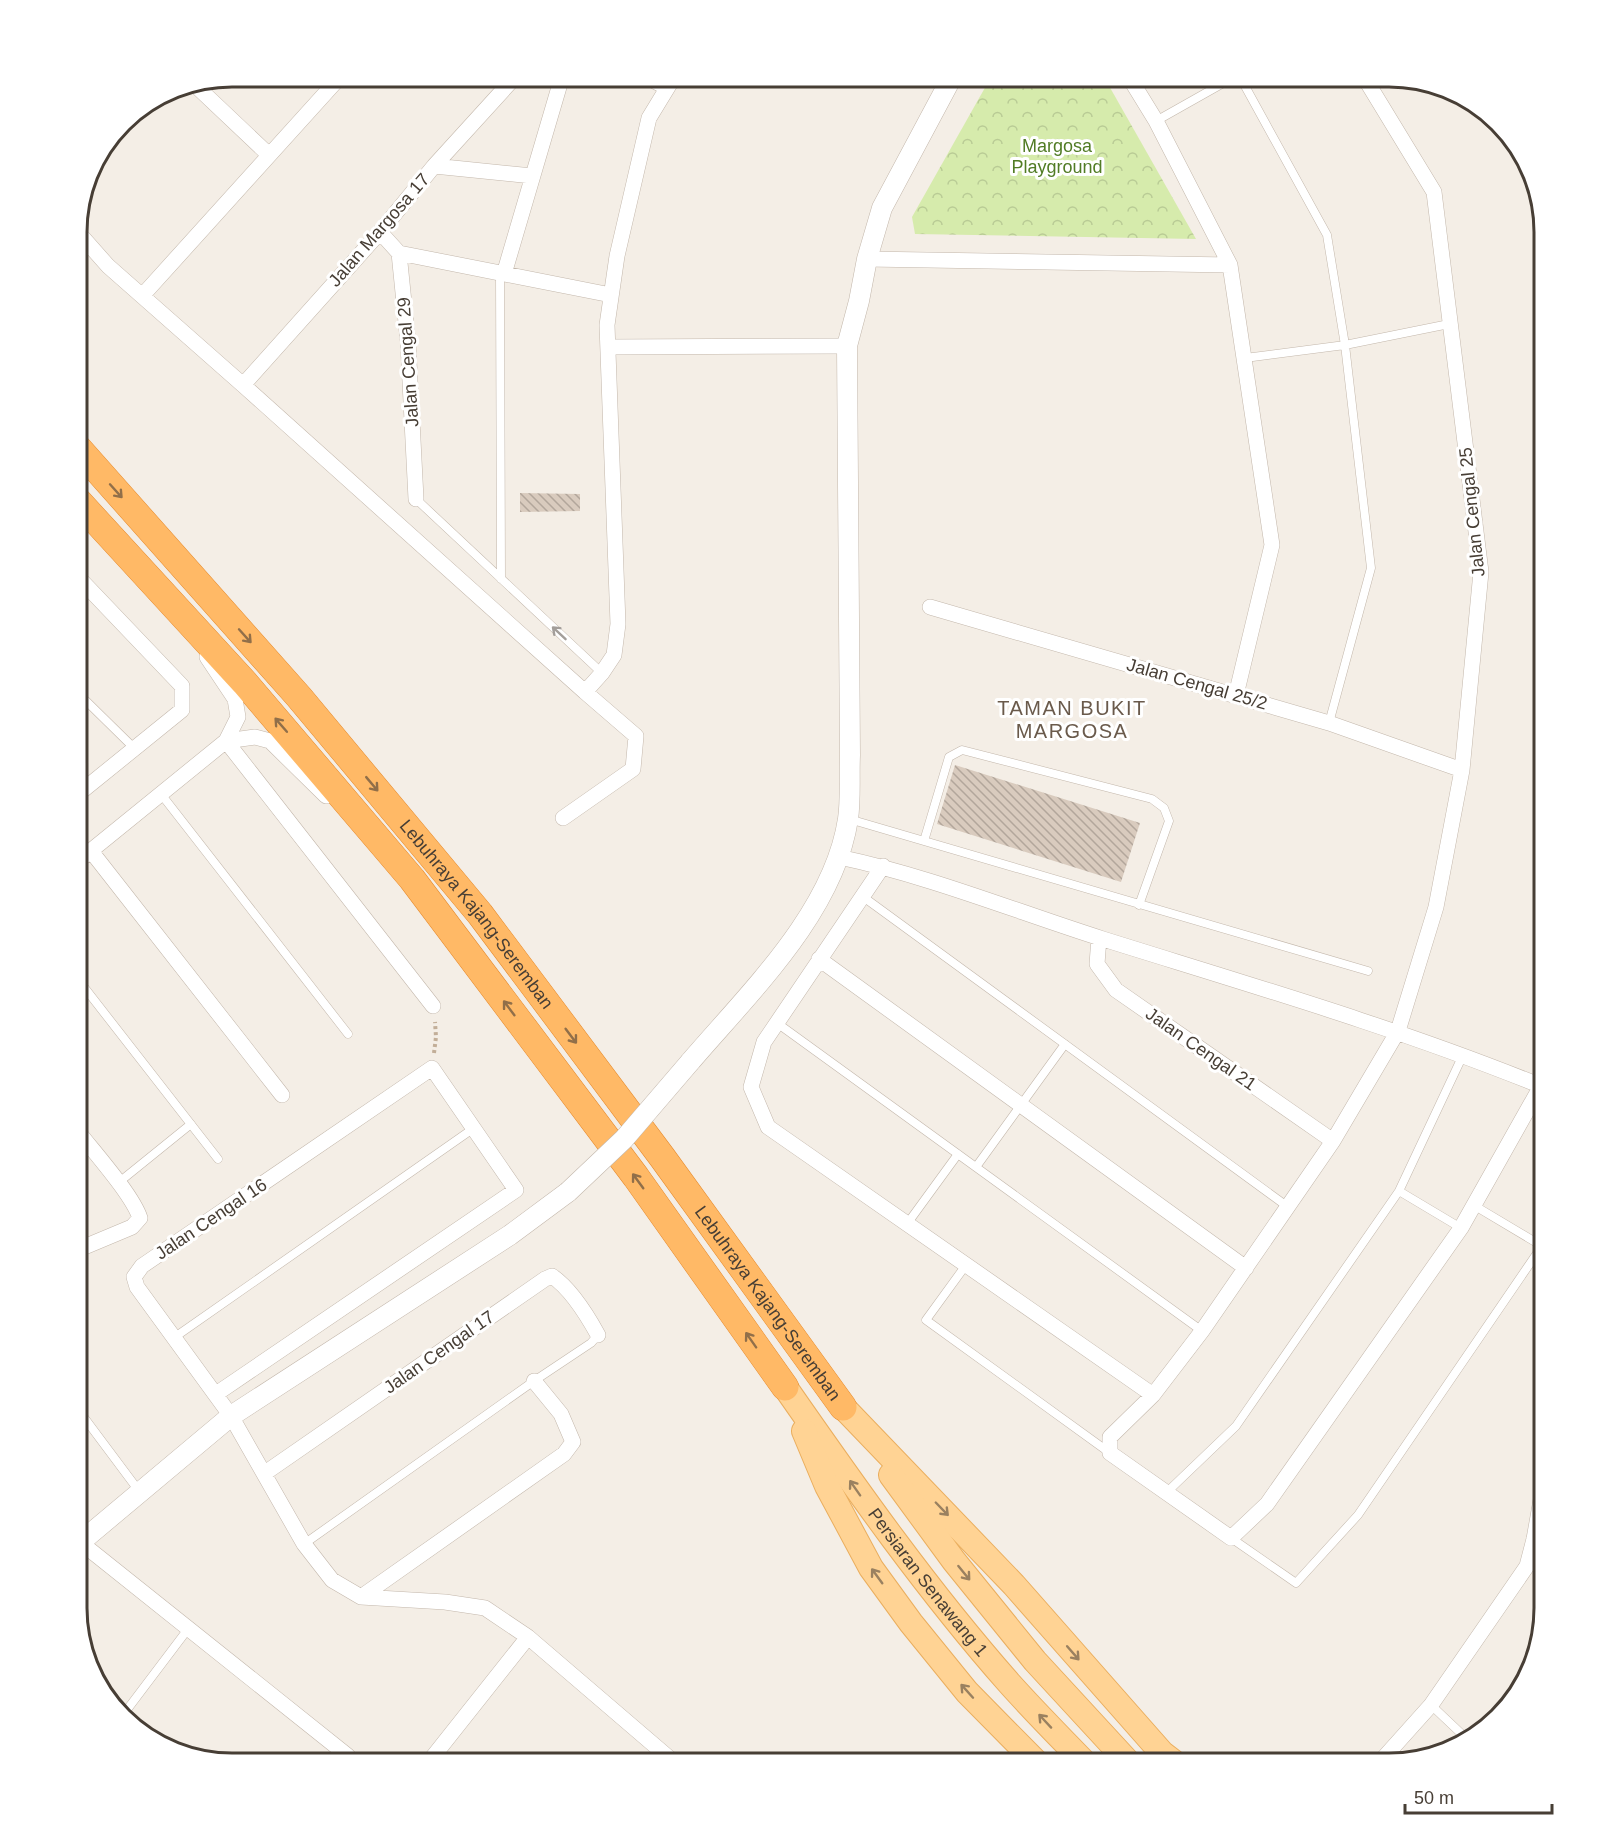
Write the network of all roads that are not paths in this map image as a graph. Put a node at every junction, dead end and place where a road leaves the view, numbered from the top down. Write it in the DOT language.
graph roads {
  1 [pos="330,87"];
  2 [pos="506,87"];
  3 [pos="559,87"];
  4 [pos="668,87"];
  5 [pos="947,87"];
  6 [pos="1135,87"];
  7 [pos="1216,87"];
  8 [pos="1246,87"];
  9 [pos="1370,87"];
  10 [pos="201,90"];
  11 [pos="1155,121"];
  12 [pos="268,155"];
  13 [pos="434,166"];
  14 [pos="532,176"];
  15 [pos="380,232"];
  16 [pos="87,242"];
  17 [pos="399,253"];
  18 [pos="867,259"];
  19 [pos="1230,265"];
  20 [pos="502,274"];
  21 [pos="142,296"];
  22 [pos="611,296"];
  23 [pos="1449,324"];
  24 [pos="847,345"];
  25 [pos="1345,345"];
  26 [pos="608,347"];
  27 [pos="1245,358"];
  28 [pos="243,385"];
  29 [pos="87,458"];
  30 [pos="416,500"];
  31 [pos="87,511"];
  32 [pos="501,579"];
  33 [pos="87,586"];
  34 [pos="160,590"];
  35 [pos="930,607"];
  36 [pos="602,673"];
  37 [pos="585,692"];
  38 [pos="1236,695"];
  39 [pos="87,702"];
  40 [pos="1329,723"];
  41 [pos="226,741"];
  42 [pos="134,748"];
  43 [pos="1462,770"];
  44 [pos="87,787"];
  45 [pos="161,794"];
  46 [pos="563,818"];
  47 [pos="848,819"];
  48 [pos="924,841"];
  49 [pos="91,851"];
  50 [pos="87,854"];
  51 [pos="839,856"];
  52 [pos="883,866"];
  53 [pos="412,879"];
  54 [pos="862,896"];
  55 [pos="1140,905"];
  56 [pos="1099,938"];
  57 [pos="819,960"];
  58 [pos="1368,971"];
  59 [pos="87,991"];
  60 [pos="433,1006"];
  61 [pos="777,1023"];
  62 [pos="1398,1031"];
  63 [pos="348,1034"];
  64 [pos="1065,1044"];
  65 [pos="1463,1055"];
  66 [pos="1534,1083"];
  67 [pos="282,1095"];
  68 [pos="1534,1102"];
  69 [pos="1021,1105"];
  70 [pos="191,1124"];
  71 [pos="474,1128"];
  72 [pos="1333,1141"];
  73 [pos="87,1143"];
  74 [pos="957,1154"];
  75 [pos="218,1159"];
  76 [pos="976,1167"];
  77 [pos="118,1183"];
  78 [pos="1400,1191"];
  79 [pos="1475,1206"];
  80 [pos="1288,1207"];
  81 [pos="907,1224"];
  82 [pos="1461,1228"];
  83 [pos="1534,1239"];
  84 [pos="87,1246"];
  85 [pos="1534,1260"];
  86 [pos="966,1265"];
  87 [pos="1246,1268"];
  88 [pos="1202,1331"];
  89 [pos="598,1335"];
  90 [pos="175,1337"];
  91 [pos="534,1381"];
  92 [pos="785,1387"];
  93 [pos="216,1394"];
  94 [pos="1152,1395"];
  95 [pos="843,1407"];
  96 [pos="231,1416"];
  97 [pos="87,1424"];
  98 [pos="1110,1453"];
  99 [pos="265,1473"];
  100 [pos="140,1493"];
  101 [pos="1166,1493"];
  102 [pos="1534,1534"];
  103 [pos="87,1537"];
  104 [pos="1231,1538"];
  105 [pos="304,1544"];
  106 [pos="87,1551"];
  107 [pos="362,1597"];
  108 [pos="188,1629"];
  109 [pos="528,1637"];
  110 [pos="1431,1705"];
  111 [pos="128,1709"];
  112 [pos="1461,1734"];
  113 [pos="344,1753"];
  114 [pos="437,1753"];
  115 [pos="662,1753"];
  116 [pos="1026,1753"];
  117 [pos="1075,1753"];
  118 [pos="1119,1753"];
  119 [pos="1165,1753"];
  120 [pos="1388,1753"];
  1 -- 12 [label="street"];
  2 -- 13 [label="street, Jalan Margosa 17"];
  3 -- 14 [label="street"];
  4 -- 22 [label="street"];
  5 -- 18 [label="street"];
  6 -- 11 [label="street"];
  7 -- 11 [label="lane"];
  8 -- 25 [label="lane"];
  9 -- 23 [label="street, Jalan Cengal 25"];
  10 -- 12 [label="street"];
  11 -- 19 [label="street"];
  12 -- 21 [label="street"];
  13 -- 14 [label="street"];
  13 -- 15 [label="street, Jalan Margosa 17"];
  14 -- 20 [label="street"];
  15 -- 17 [label="street"];
  15 -- 28 [label="street, Jalan Margosa 17"];
  16 -- 21 [label="street"];
  17 -- 20 [label="street"];
  17 -- 30 [label="street, Jalan Cengal 29"];
  18 -- 19 [label="street"];
  18 -- 24 [label="street"];
  19 -- 27 [label="street"];
  20 -- 22 [label="street"];
  20 -- 32 [label="lane"];
  21 -- 28 [label="street"];
  22 -- 26 [label="street"];
  23 -- 25 [label="lane"];
  23 -- 43 [label="street, Jalan Cengal 25"];
  24 -- 26 [label="street"];
  24 -- 47 [label="street"];
  25 -- 27 [label="lane"];
  25 -- 40 [label="lane"];
  26 -- 36 [label="street"];
  27 -- 38 [label="street"];
  28 -- 37 [label="street"];
  29 -- 95 [label="highway, Lebuhraya Kajang-Seremban, one-way"];
  30 -- 32 [label="lane"];
  31 -- 34 [label="highway, Lebuhraya Kajang-Seremban"];
  36 -- 32 [label="lane, one-way"];
  33 -- 42 [label="street"];
  34 -- 41 [label="street"];
  53 -- 34 [label="highway, Lebuhraya Kajang-Seremban, one-way"];
  35 -- 38 [label="street, Jalan Cengal 25/2"];
  36 -- 37 [label="street"];
  37 -- 46 [label="street"];
  38 -- 40 [label="street, Jalan Cengal 25/2"];
  39 -- 42 [label="lane"];
  40 -- 43 [label="street, Jalan Cengal 25/2"];
  41 -- 45 [label="street"];
  41 -- 53 [label="street"];
  41 -- 60 [label="street"];
  42 -- 44 [label="street"];
  43 -- 62 [label="street, Jalan Cengal 25"];
  45 -- 49 [label="street"];
  45 -- 63 [label="lane"];
  47 -- 48 [label="lane"];
  47 -- 51 [label="street"];
  48 -- 55 [label="lane"];
  48 -- 55 [label="lane"];
  49 -- 50 [label="street"];
  49 -- 67 [label="street"];
  51 -- 52 [label="street"];
  51 -- 96 [label="street, bridge"];
  52 -- 54 [label="street"];
  52 -- 56 [label="street"];
  92 -- 53 [label="highway, Lebuhraya Kajang-Seremban, one-way"];
  54 -- 57 [label="street"];
  54 -- 64 [label="lane"];
  55 -- 58 [label="lane"];
  56 -- 62 [label="street"];
  56 -- 72 [label="street, Jalan Cengal 21"];
  57 -- 61 [label="street"];
  57 -- 69 [label="street"];
  59 -- 70 [label="lane"];
  61 -- 74 [label="lane"];
  61 -- 81 [label="street"];
  62 -- 65 [label="street"];
  62 -- 72 [label="street, Jalan Cengal 25"];
  64 -- 69 [label="lane"];
  64 -- 80 [label="lane"];
  65 -- 66 [label="street"];
  65 -- 78 [label="lane"];
  68 -- 79 [label="street"];
  69 -- 76 [label="lane"];
  69 -- 87 [label="street"];
  70 -- 75 [label="lane"];
  70 -- 77 [label="lane"];
  71 -- 90 [label="lane"];
  71 -- 90 [label="street, Jalan Cengal 16"];
  71 -- 93 [label="street"];
  72 -- 80 [label="street, Jalan Cengal 25"];
  73 -- 77 [label="street"];
  74 -- 76 [label="lane"];
  74 -- 81 [label="lane"];
  76 -- 88 [label="lane"];
  77 -- 84 [label="street"];
  78 -- 82 [label="lane"];
  78 -- 101 [label="lane"];
  79 -- 82 [label="street"];
  79 -- 83 [label="lane"];
  80 -- 87 [label="street, Jalan Cengal 25"];
  81 -- 86 [label="street"];
  82 -- 104 [label="street"];
  85 -- 104 [label="lane"];
  86 -- 94 [label="street"];
  86 -- 98 [label="lane"];
  87 -- 88 [label="street, Jalan Cengal 25"];
  88 -- 94 [label="street, Jalan Cengal 25"];
  89 -- 91 [label="lane"];
  89 -- 99 [label="street, Jalan Cengal 17"];
  90 -- 93 [label="street, Jalan Cengal 16"];
  91 -- 105 [label="lane"];
  91 -- 107 [label="street"];
  116 -- 92 [label="main road, one-way"];
  117 -- 92 [label="main road, Persiaran Senawang 1, one-way"];
  93 -- 96 [label="street, Jalan Cengal 16"];
  94 -- 98 [label="street, Jalan Cengal 25"];
  95 -- 118 [label="main road, Persiaran Senawang 1, one-way"];
  95 -- 119 [label="main road, one-way"];
  96 -- 99 [label="street, Jalan Cengal 16"];
  96 -- 100 [label="street"];
  97 -- 100 [label="lane"];
  98 -- 101 [label="street"];
  99 -- 105 [label="street, Jalan Cengal 16"];
  100 -- 103 [label="street"];
  101 -- 104 [label="street"];
  102 -- 110 [label="street"];
  105 -- 107 [label="street, Jalan Cengal 16"];
  106 -- 108 [label="street"];
  107 -- 109 [label="street"];
  108 -- 111 [label="lane"];
  108 -- 113 [label="street"];
  109 -- 114 [label="street"];
  109 -- 115 [label="street"];
  110 -- 112 [label="lane"];
  110 -- 120 [label="street"];
}
